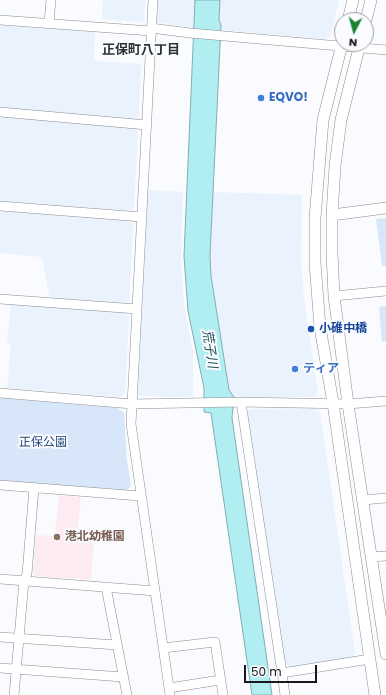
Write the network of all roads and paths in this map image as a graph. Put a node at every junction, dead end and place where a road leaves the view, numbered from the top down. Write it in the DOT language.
graph roads {
  1 [pos="51,0"];
  2 [pos="153,0"];
  3 [pos="353,0"];
  4 [pos="371,0"];
  5 [pos="350,12"];
  6 [pos="368,12"];
  7 [pos="0,20"];
  8 [pos="49,23"];
  9 [pos="151,29"];
  10 [pos="334,44"];
  11 [pos="374,48"];
  12 [pos="386,50"];
  13 [pos="340,52"];
  14 [pos="358,52"];
  15 [pos="0,112"];
  16 [pos="147,125"];
  17 [pos="0,206"];
  18 [pos="386,208"];
  19 [pos="332,215"];
  20 [pos="142,217"];
  21 [pos="386,291"];
  22 [pos="334,296"];
  23 [pos="0,299"];
  24 [pos="137,309"];
  25 [pos="0,393"];
  26 [pos="386,401"];
  27 [pos="237,402"];
  28 [pos="132,404"];
  29 [pos="333,404"];
  30 [pos="348,404"];
  31 [pos="0,485"];
  32 [pos="34,488"];
  33 [pos="140,496"];
  34 [pos="386,498"];
  35 [pos="363,500"];
  36 [pos="386,556"];
  37 [pos="371,557"];
  38 [pos="0,579"];
  39 [pos="24,581"];
  40 [pos="106,587"];
  41 [pos="155,590"];
  42 [pos="0,637"];
  43 [pos="19,638"];
  44 [pos="117,646"];
  45 [pos="163,648"];
  46 [pos="386,654"];
  47 [pos="370,659"];
  48 [pos="0,668"];
  49 [pos="16,669"];
  50 [pos="282,673"];
  51 [pos="124,677"];
  52 [pos="220,680"];
  53 [pos="170,692"];
  54 [pos="14,695"];
  55 [pos="127,695"];
  56 [pos="223,695"];
  57 [pos="285,695"];
  58 [pos="375,695"];
  1 -- 8 [label="street"];
  2 -- 9 [label="street"];
  3 -- 5 [label="street"];
  4 -- 6 [label="street"];
  7 -- 8 [label="street"];
  8 -- 9 [label="street"];
  9 -- 10 [label="street"];
  9 -- 16 [label="street"];
  11 -- 12 [label="street"];
  13 -- 29 [label="street"];
  14 -- 19 [label="street"];
  15 -- 16 [label="street"];
  16 -- 20 [label="street"];
  17 -- 20 [label="street"];
  18 -- 19 [label="street"];
  19 -- 22 [label="street"];
  20 -- 24 [label="street"];
  21 -- 22 [label="street"];
  22 -- 30 [label="street"];
  23 -- 24 [label="street"];
  24 -- 28 [label="street"];
  25 -- 28 [label="street"];
  26 -- 30 [label="street"];
  27 -- 28 [label="street"];
  27 -- 29 [label="street"];
  27 -- 50 [label="street"];
  28 -- 33 [label="street"];
  29 -- 30 [label="street"];
  29 -- 47 [label="street"];
  30 -- 35 [label="street"];
  31 -- 32 [label="street"];
  32 -- 33 [label="street"];
  32 -- 39 [label="street"];
  33 -- 41 [label="street"];
  34 -- 35 [label="street"];
  35 -- 37 [label="street"];
  36 -- 37 [label="street"];
  37 -- 46 [label="street"];
  38 -- 39 [label="street"];
  39 -- 40 [label="street"];
  39 -- 43 [label="street"];
  40 -- 41 [label="street"];
  40 -- 44 [label="street"];
  41 -- 45 [label="street"];
  42 -- 43 [label="street"];
  43 -- 44 [label="street"];
  43 -- 49 [label="street"];
  44 -- 51 [label="street"];
  45 -- 52 [label="street"];
  45 -- 53 [label="street"];
  47 -- 50 [label="street"];
  47 -- 58 [label="street"];
  48 -- 49 [label="street"];
  49 -- 51 [label="street"];
  49 -- 54 [label="street"];
  50 -- 57 [label="street"];
  51 -- 55 [label="street"];
  52 -- 53 [label="street"];
  52 -- 56 [label="street"];
}
